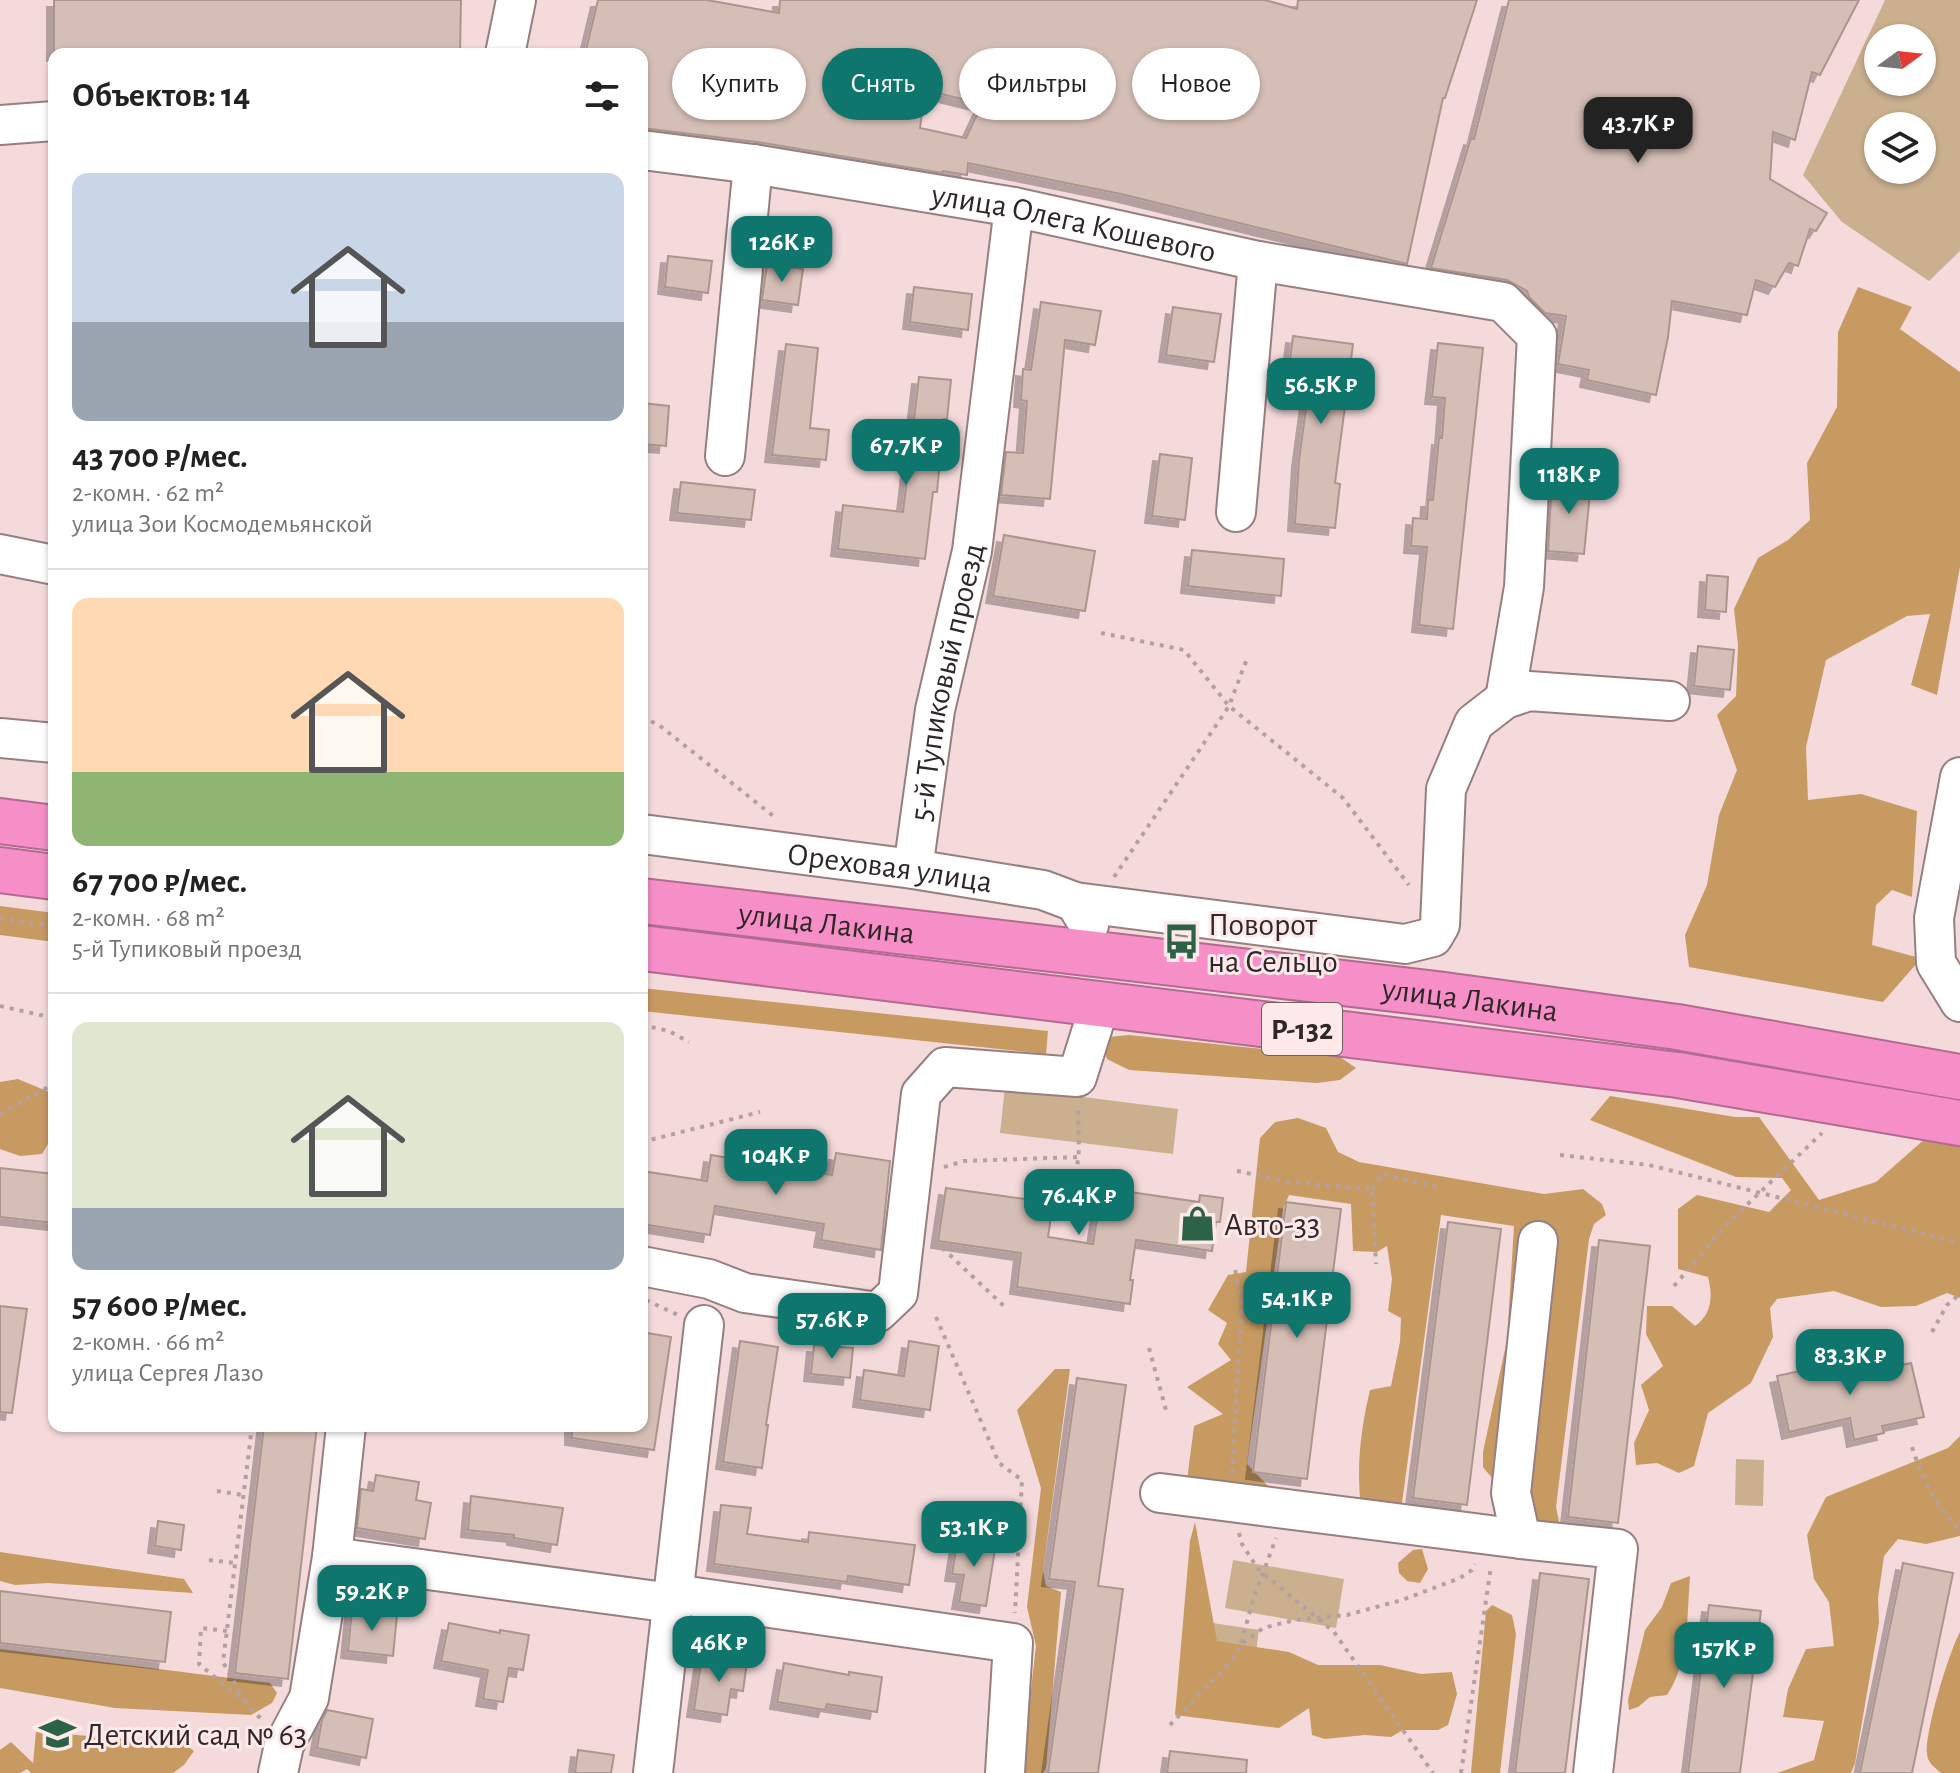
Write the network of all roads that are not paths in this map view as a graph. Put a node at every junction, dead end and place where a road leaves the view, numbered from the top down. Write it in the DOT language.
graph roads {
  1 [pos="516,0"];
  2 [pos="506,48"];
  3 [pos="48,121"];
  4 [pos="0,125"];
  5 [pos="648,151"];
  6 [pos="753,164"];
  7 [pos="1014,207"];
  8 [pos="1258,261"];
  9 [pos="725,456"];
  10 [pos="1236,512"];
  11 [pos="0,554"];
  12 [pos="48,564"];
  13 [pos="1505,699"];
  14 [pos="1670,701"];
  15 [pos="0,738"];
  16 [pos="48,742"];
  17 [pos="1960,777"];
  18 [pos="0,821"];
  19 [pos="48,827"];
  20 [pos="648,835"];
  21 [pos="913,869"];
  22 [pos="0,870"];
  23 [pos="48,876"];
  24 [pos="648,902"];
  25 [pos="1088,904"];
  26 [pos="648,949"];
  27 [pos="1107,954"];
  28 [pos="1960,1002"];
  29 [pos="1100,1004"];
  30 [pos="1960,1077"];
  31 [pos="1960,1123"];
  32 [pos="1538,1241"];
  33 [pos="648,1267"];
  34 [pos="704,1325"];
  35 [pos="345,1432"];
  36 [pos="1160,1493"];
  37 [pos="1500,1536"];
  38 [pos="332,1557"];
  39 [pos="673,1599"];
  40 [pos="278,1773"];
  41 [pos="653,1773"];
  42 [pos="1005,1773"];
  43 [pos="1593,1773"];
  1 -- 2 [label="street"];
  3 -- 4 [label="street"];
  5 -- 6 [label="street, улица Олега Кошевого"];
  6 -- 7 [label="street, улица Олега Кошевого"];
  6 -- 9 [label="street"];
  7 -- 8 [label="street, улица Олега Кошевого"];
  7 -- 21 [label="street, 5-й Тупиковый проезд"];
  8 -- 10 [label="street"];
  8 -- 13 [label="street, улица Олега Кошевого"];
  11 -- 12 [label="street"];
  13 -- 14 [label="street"];
  13 -- 25 [label="street, Ореховая улица"];
  15 -- 16 [label="street"];
  17 -- 28 [label="street"];
  18 -- 19 [label="highway"];
  20 -- 21 [label="street, Ореховая улица"];
  21 -- 25 [label="street, Ореховая улица"];
  22 -- 23 [label="highway"];
  24 -- 27 [label="highway, улица Лакина / Р-132"];
  25 -- 27 [label="street"];
  26 -- 29 [label="highway, улица Лакина / Р-132"];
  27 -- 30 [label="highway, улица Лакина / Р-132"];
  29 -- 31 [label="highway, улица Лакина / Р-132"];
  29 -- 33 [label="street"];
  32 -- 37 [label="street"];
  34 -- 39 [label="street"];
  35 -- 38 [label="street"];
  36 -- 37 [label="street"];
  37 -- 43 [label="street"];
  38 -- 39 [label="street"];
  38 -- 40 [label="street"];
  39 -- 41 [label="street"];
  39 -- 42 [label="street"];
}
